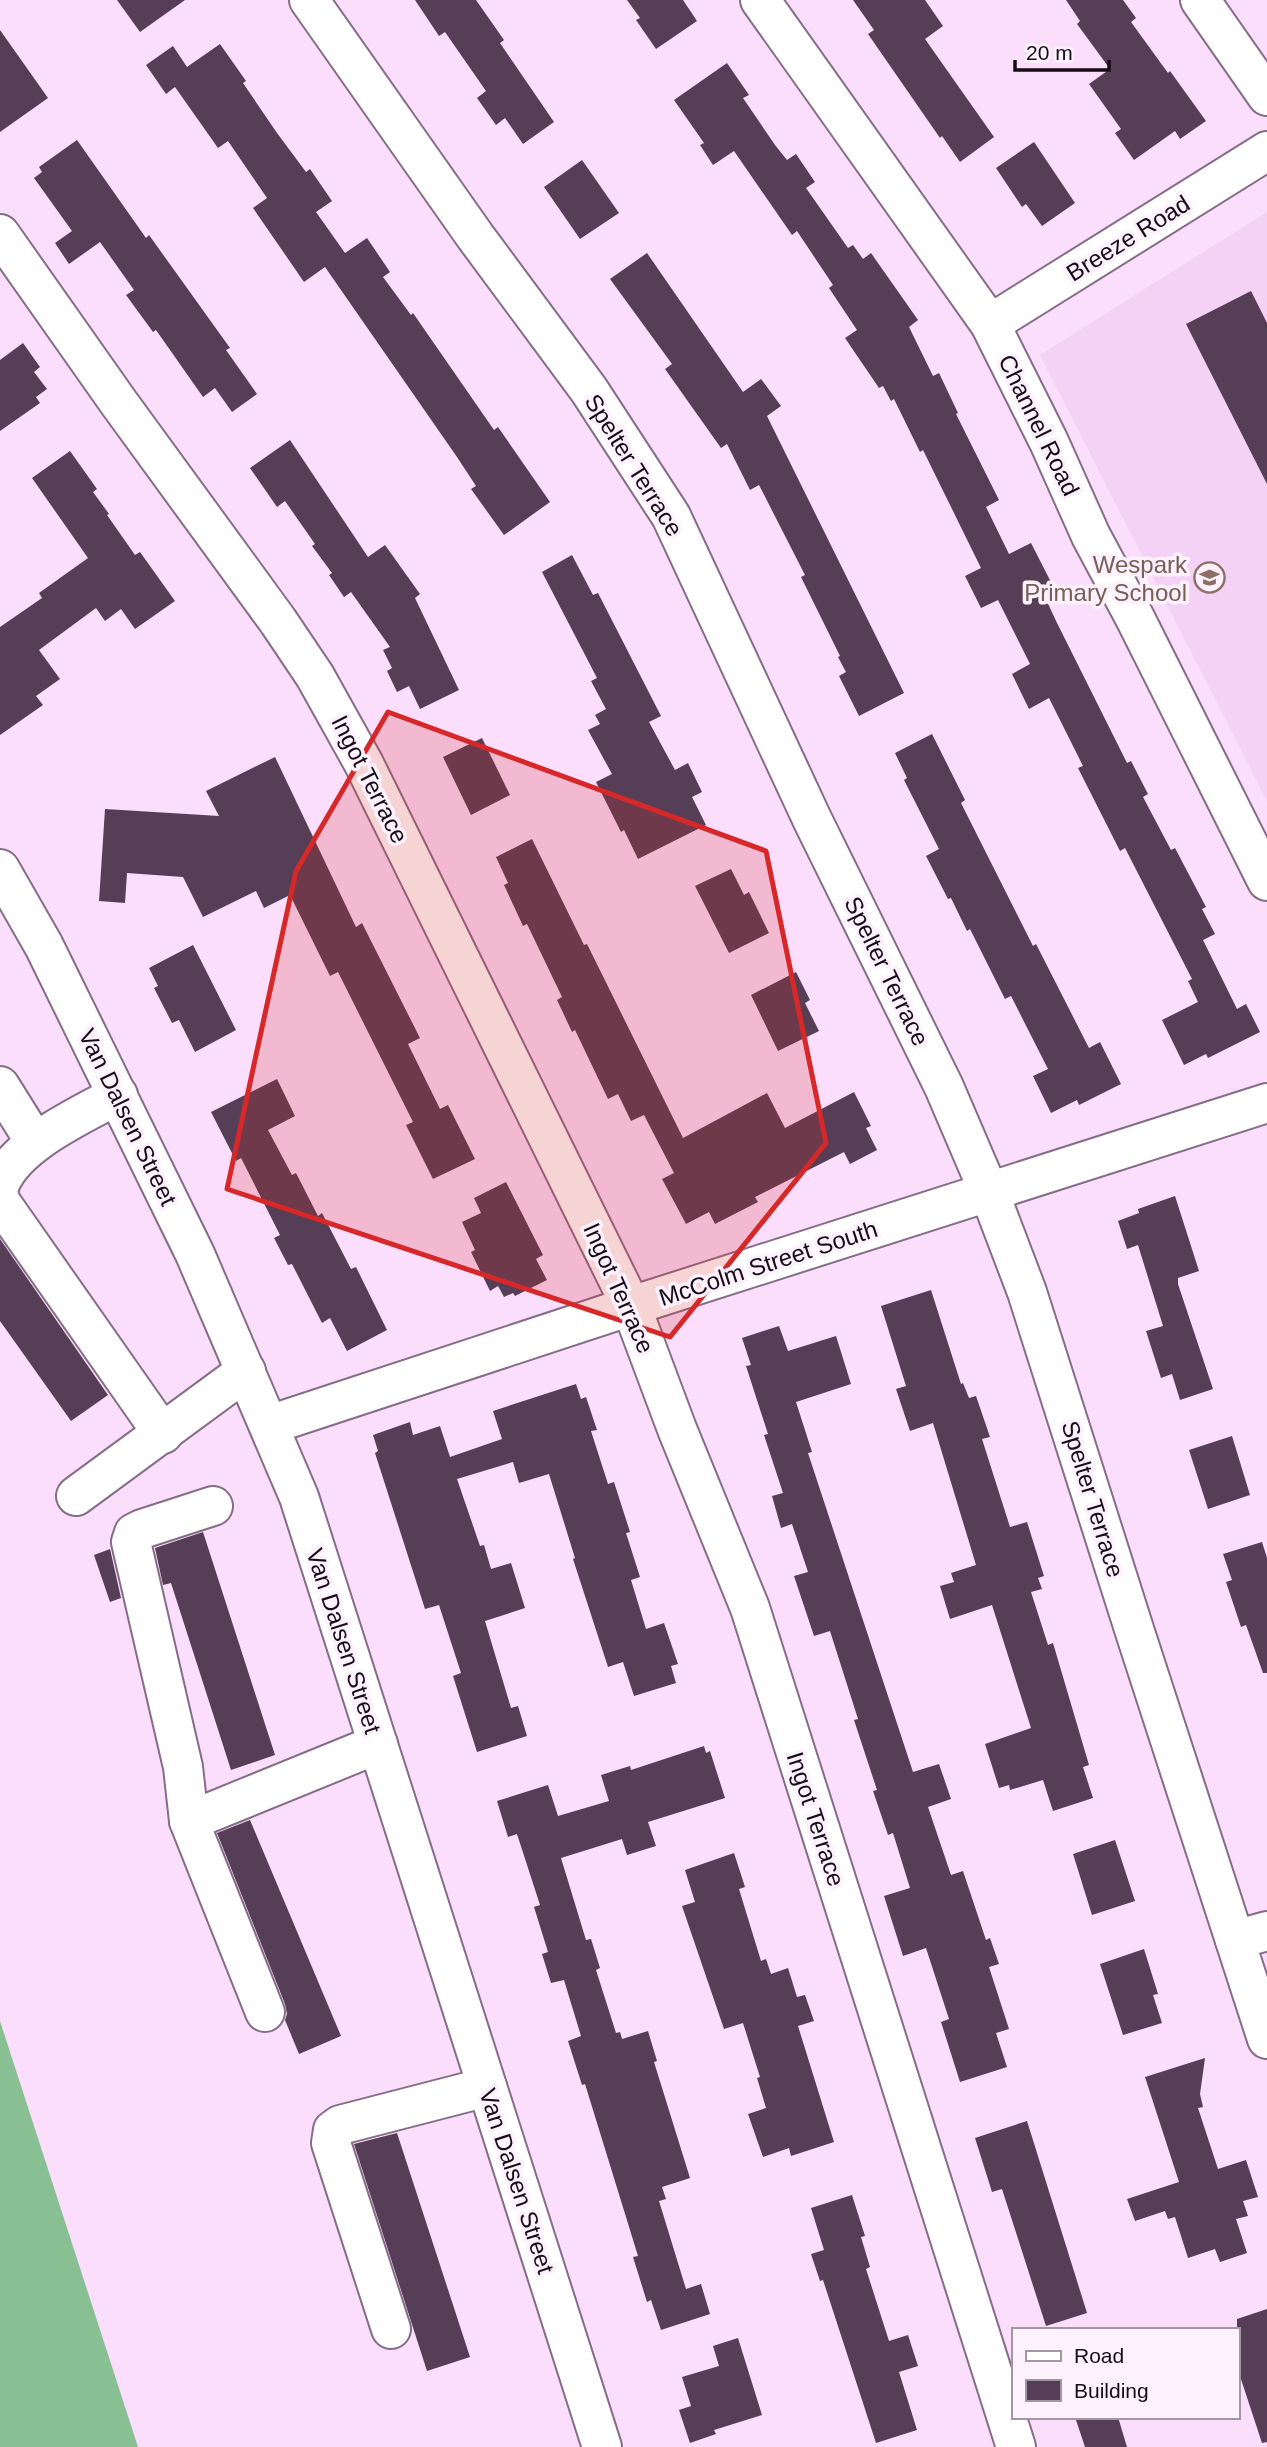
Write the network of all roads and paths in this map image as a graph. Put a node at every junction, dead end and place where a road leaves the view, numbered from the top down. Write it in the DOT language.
graph roads {
  1 [pos="309,0"];
  2 [pos="760,0"];
  3 [pos="1199,0"];
  4 [pos="1267,96"];
  5 [pos="1267,151"];
  6 [pos="0,234"];
  7 [pos="990,324"];
  8 [pos="3,880"];
  9 [pos="1267,881"];
  10 [pos="0,1086"];
  11 [pos="118,1095"];
  12 [pos="1267,1103"];
  13 [pos="35,1142"];
  14 [pos="0,1184"];
  15 [pos="989,1192"];
  16 [pos="0,1199"];
  17 [pos="631,1306"];
  18 [pos="246,1371"];
  19 [pos="269,1425"];
  20 [pos="163,1434"];
  21 [pos="76,1496"];
  22 [pos="213,1506"];
  23 [pos="377,1744"];
  24 [pos="189,1821"];
  25 [pos="1251,1936"];
  26 [pos="265,2012"];
  27 [pos="1267,2039"];
  28 [pos="487,2087"];
  29 [pos="391,2329"];
  30 [pos="602,2447"];
  31 [pos="1016,2447"];
  1 -- 15 [label="street, Spelter Terrace"];
  2 -- 7 [label="street, Channel Road"];
  3 -- 4 [label="street"];
  5 -- 7 [label="street, Breeze Road"];
  6 -- 17 [label="street, Ingot Terrace"];
  7 -- 9 [label="street, Channel Road"];
  8 -- 11 [label="street, Van Dalsen Street"];
  10 -- 13 [label="street"];
  11 -- 13 [label="street"];
  11 -- 18 [label="street, Van Dalsen Street"];
  12 -- 15 [label="street, McColm Street South"];
  13 -- 14 [label="street"];
  15 -- 17 [label="street, McColm Street South"];
  15 -- 25 [label="street, Spelter Terrace"];
  16 -- 20 [label="street"];
  17 -- 19 [label="street, McColm Street South"];
  17 -- 31 [label="street, Ingot Terrace"];
  18 -- 19 [label="street, Van Dalsen Street"];
  18 -- 20 [label="street"];
  19 -- 23 [label="street, Van Dalsen Street"];
  20 -- 21 [label="street"];
  22 -- 24 [label="street"];
  23 -- 24 [label="street"];
  23 -- 28 [label="street, Van Dalsen Street"];
  24 -- 26 [label="street"];
  25 -- 27 [label="street, Spelter Terrace"];
  28 -- 29 [label="street"];
  28 -- 30 [label="street, Van Dalsen Street"];
}
